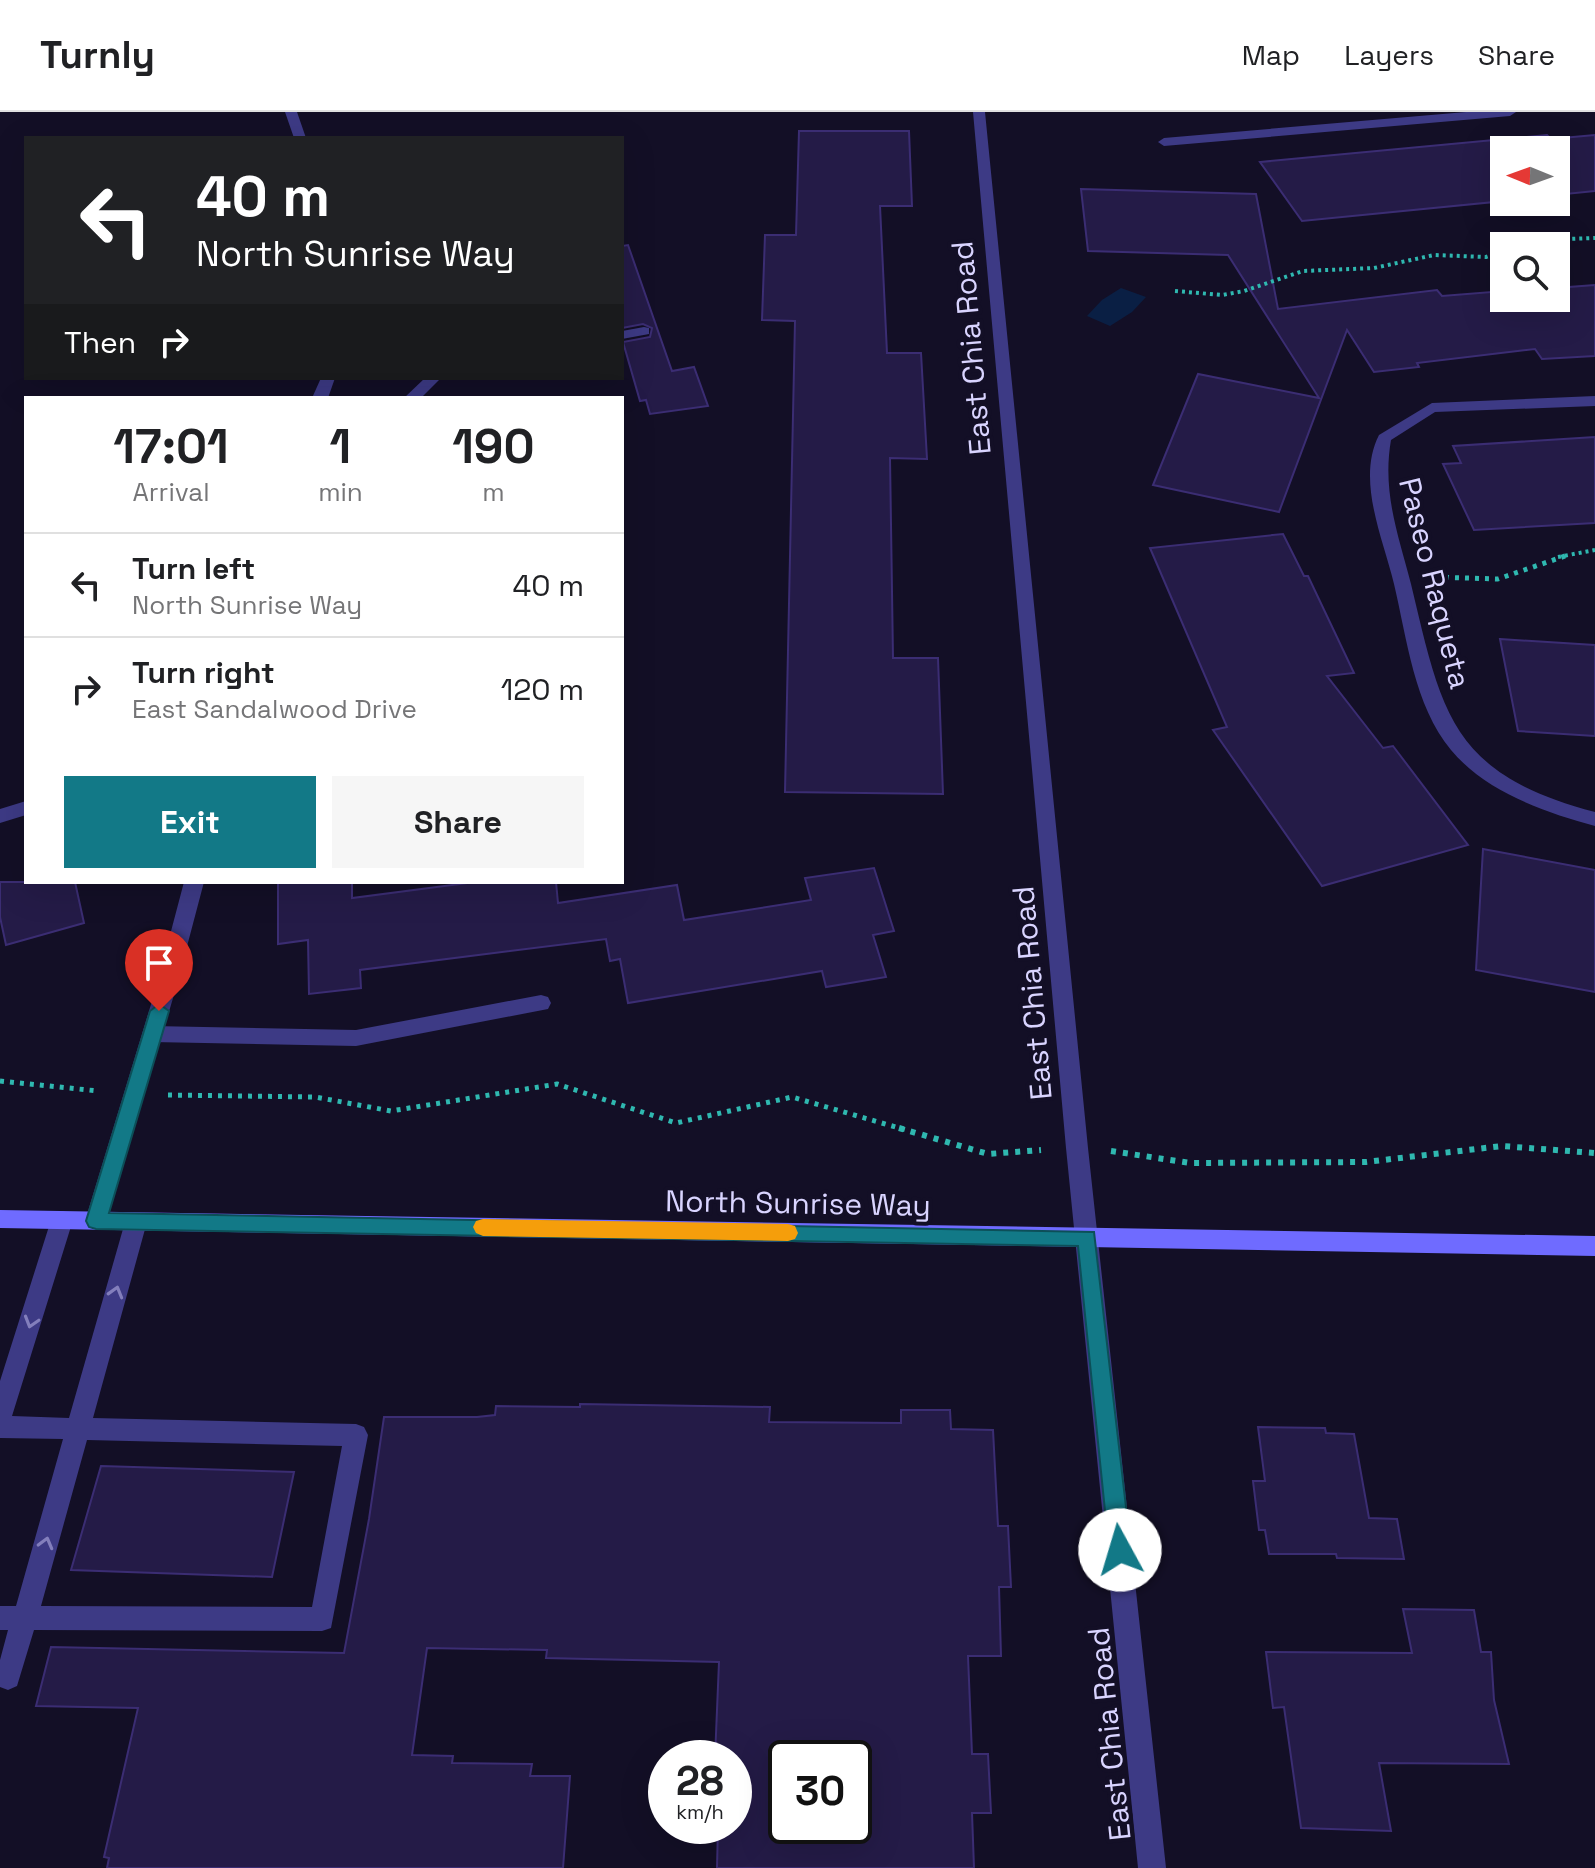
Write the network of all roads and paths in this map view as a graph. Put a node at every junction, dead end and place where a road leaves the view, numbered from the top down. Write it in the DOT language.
graph roads {
  1 [pos="291,112"];
  2 [pos="979,112"];
  3 [pos="1510,112"];
  4 [pos="299,136"];
  5 [pos="1164,142"];
  6 [pos="1595,238"];
  7 [pos="1570,239"];
  8 [pos="1490,256"];
  9 [pos="1175,291"];
  10 [pos="644,331"];
  11 [pos="624,335"];
  12 [pos="432,380"];
  13 [pos="414,396"];
  14 [pos="1595,401"];
  15 [pos="1595,550"];
  16 [pos="1435,577"];
  17 [pos="24,809"];
  18 [pos="0,816"];
  19 [pos="1595,819"];
  20 [pos="193,884"];
  21 [pos="541,1003"];
  22 [pos="152,1034"];
  23 [pos="0,1081"];
  24 [pos="134,1095"];
  25 [pos="1077,1148"];
  26 [pos="1595,1153"];
  27 [pos="0,1219"];
  28 [pos="62,1220"];
  29 [pos="96,1221"];
  30 [pos="136,1222"];
  31 [pos="1087,1238"];
  32 [pos="1595,1246"];
  33 [pos="0,1418"];
  34 [pos="0,1427"];
  35 [pos="78,1427"];
  36 [pos="12,1618"];
  37 [pos="8,1677"];
  38 [pos="1152,1868"];
  1 -- 4 [label="street"];
  2 -- 25 [label="street, East Chia Road"];
  3 -- 5 [label="street"];
  6 -- 7 [label="path"];
  8 -- 9 [label="path"];
  10 -- 11 [label="street"];
  12 -- 13 [label="street"];
  14 -- 19 [label="street, Paseo Raqueta"];
  15 -- 16 [label="path"];
  17 -- 18 [label="street"];
  20 -- 22 [label="street"];
  21 -- 22 [label="street"];
  22 -- 24 [label="street"];
  23 -- 24 [label="path"];
  24 -- 25 [label="path"];
  24 -- 29 [label="street"];
  25 -- 26 [label="path"];
  25 -- 31 [label="street, East Chia Road"];
  27 -- 28 [label="main road, North Sunrise Way"];
  28 -- 29 [label="main road, North Sunrise Way"];
  28 -- 33 [label="street, one-way"];
  29 -- 30 [label="main road, North Sunrise Way"];
  30 -- 31 [label="main road, North Sunrise Way"];
  35 -- 30 [label="street, one-way"];
  31 -- 32 [label="main road, North Sunrise Way"];
  31 -- 38 [label="street, East Chia Road"];
  34 -- 35 [label="street"];
  36 -- 35 [label="street, one-way"];
  35 -- 36 [label="street"];
  36 -- 37 [label="street"];
}
